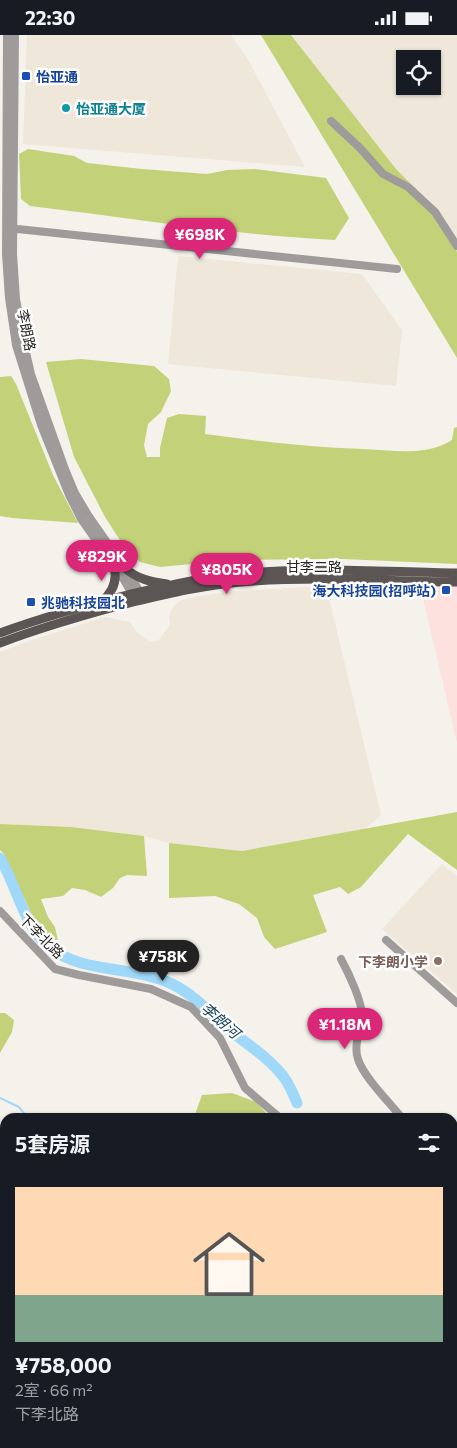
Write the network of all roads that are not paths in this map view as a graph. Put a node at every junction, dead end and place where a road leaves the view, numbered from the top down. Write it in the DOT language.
graph roads {
  1 [pos="8,35"];
  2 [pos="15,35"];
  3 [pos="331,121"];
  4 [pos="10,229"];
  5 [pos="457,246"];
  6 [pos="397,269"];
  7 [pos="113,563"];
  8 [pos="125,568"];
  9 [pos="457,573"];
  10 [pos="457,582"];
  11 [pos="177,584"];
  12 [pos="138,597"];
  13 [pos="100,602"];
  14 [pos="0,633"];
  15 [pos="0,643"];
  16 [pos="0,911"];
  17 [pos="386,940"];
  18 [pos="341,959"];
  19 [pos="457,1003"];
  20 [pos="274,1113"];
  21 [pos="398,1113"];
  1 -- 4 [label="street, 李朗路"];
  2 -- 4 [label="street, 李朗路"];
  3 -- 5 [label="street"];
  4 -- 6 [label="street"];
  4 -- 7 [label="street, 李朗路"];
  4 -- 8 [label="street, 李朗路"];
  7 -- 12 [label="street, 李朗路"];
  7 -- 13 [label="main road"];
  8 -- 11 [label="main road"];
  8 -- 12 [label="street, 李朗路"];
  9 -- 11 [label="main road, 甘李二路"];
  10 -- 12 [label="main road, 甘李二路"];
  11 -- 12 [label="main road, 甘李二路"];
  12 -- 13 [label="main road, 甘李二路"];
  12 -- 15 [label="main road, 甘李二路"];
  13 -- 14 [label="main road, 甘李二路"];
  16 -- 20 [label="street, 下李北路"];
  17 -- 19 [label="street"];
  18 -- 21 [label="street"];
}
